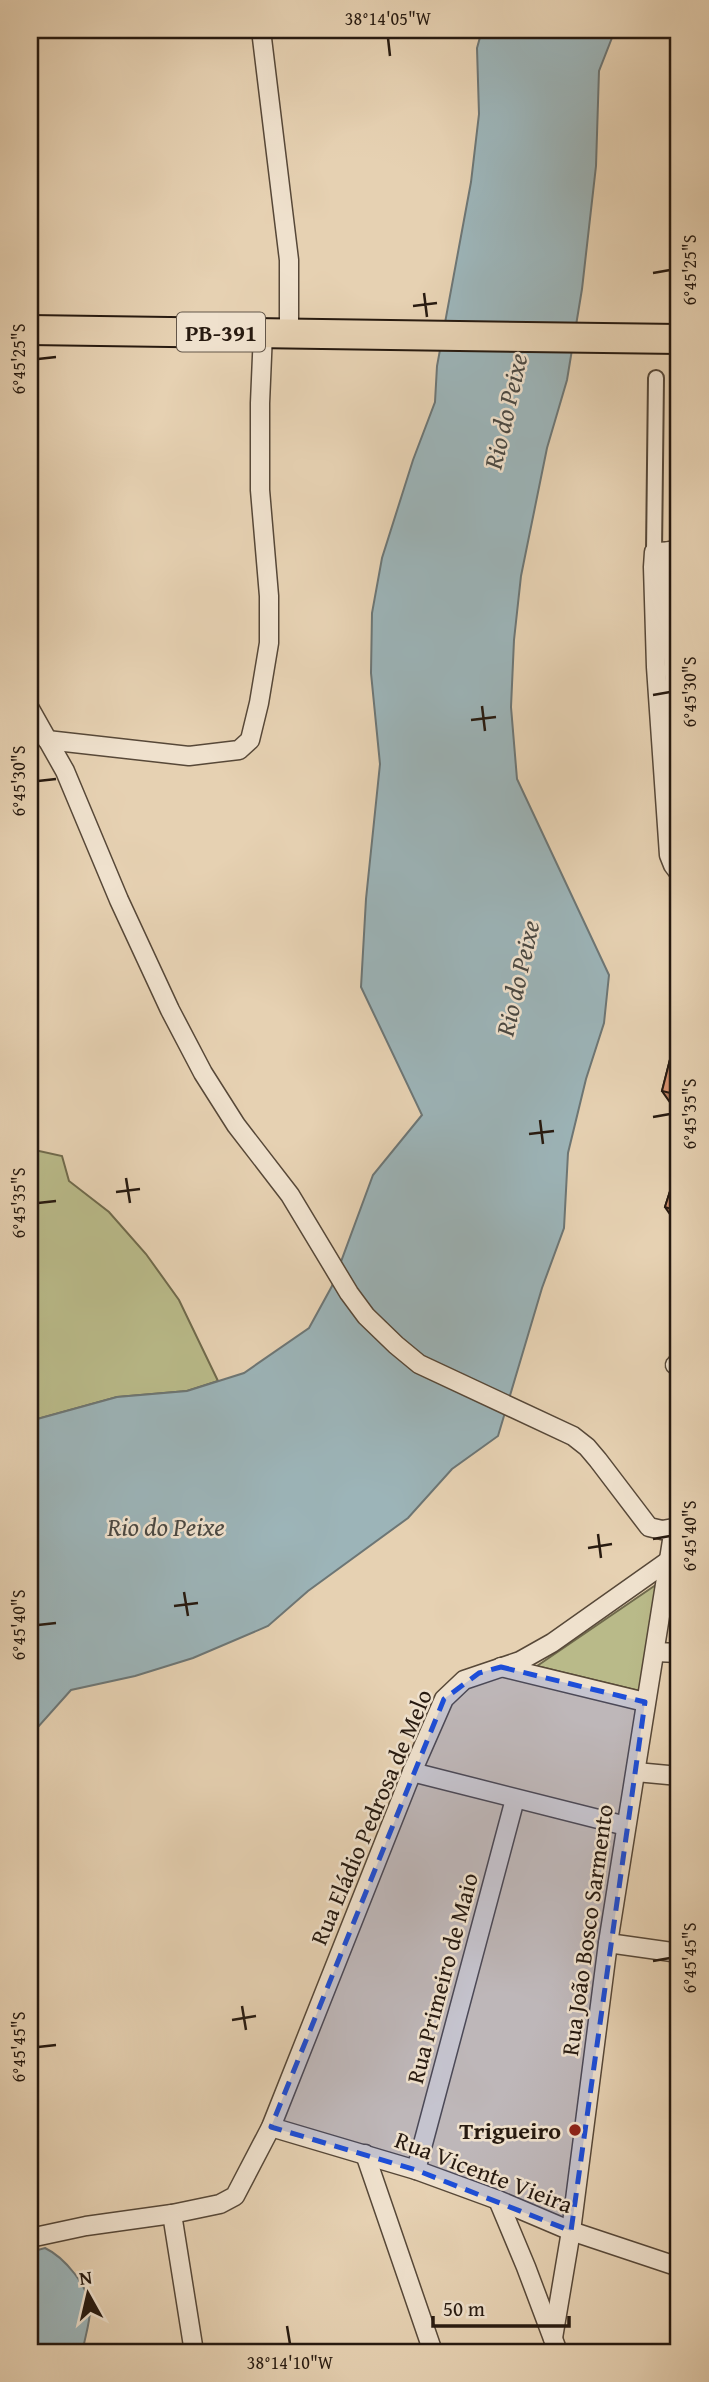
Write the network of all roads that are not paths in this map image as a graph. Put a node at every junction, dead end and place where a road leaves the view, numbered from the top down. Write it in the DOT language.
graph roads {
  1 [pos="261,30"];
  2 [pos="30,330"];
  3 [pos="276,333"];
  4 [pos="664,342"];
  5 [pos="656,378"];
  6 [pos="667,559"];
  7 [pos="30,709"];
  8 [pos="47,740"];
  9 [pos="679,758"];
  10 [pos="673,825"];
  11 [pos="677,868"];
  12 [pos="676,1528"];
  13 [pos="668,1561"];
  14 [pos="655,1652"];
  15 [pos="679,1653"];
  16 [pos="501,1667"];
  17 [pos="645,1702"];
  18 [pos="412,1772"];
  19 [pos="636,1772"];
  20 [pos="679,1776"];
  21 [pos="515,1799"];
  22 [pos="626,1826"];
  23 [pos="608,1943"];
  24 [pos="679,1953"];
  25 [pos="271,2127"];
  26 [pos="365,2154"];
  27 [pos="416,2170"];
  28 [pos="498,2200"];
  29 [pos="172,2214"];
  30 [pos="571,2231"];
  31 [pos="30,2238"];
  32 [pos="679,2267"];
  33 [pos="555,2345"];
  34 [pos="194,2352"];
  35 [pos="433,2352"];
  1 -- 3 [label="street"];
  2 -- 3 [label="main road, PB-391"];
  3 -- 4 [label="main road, PB-391"];
  3 -- 8 [label="street"];
  5 -- 6 [label="street"];
  6 -- 9 [label="street"];
  6 -- 10 [label="street"];
  7 -- 8 [label="street"];
  8 -- 12 [label="street"];
  10 -- 11 [label="street"];
  12 -- 13 [label="street, Rua João Bosco Sarmento"];
  13 -- 14 [label="street, Rua João Bosco Sarmento"];
  13 -- 16 [label="street, Rua Eládio Pedrosa de Melo"];
  14 -- 15 [label="street"];
  14 -- 17 [label="street, Rua João Bosco Sarmento"];
  16 -- 17 [label="street"];
  16 -- 18 [label="street, Rua Eládio Pedrosa de Melo"];
  17 -- 19 [label="street, Rua João Bosco Sarmento"];
  18 -- 21 [label="street"];
  18 -- 25 [label="street, Rua Eládio Pedrosa de Melo"];
  19 -- 20 [label="street"];
  19 -- 22 [label="street, Rua João Bosco Sarmento"];
  21 -- 22 [label="street"];
  21 -- 27 [label="street, Rua Primeiro de Maio"];
  22 -- 23 [label="street, Rua João Bosco Sarmento"];
  23 -- 24 [label="street"];
  23 -- 30 [label="street, Rua João Bosco Sarmento"];
  25 -- 26 [label="street, Rua Vicente Vieira"];
  25 -- 29 [label="street, Rua Eládio Pedrosa de Melo"];
  26 -- 27 [label="street, Rua Vicente Vieira"];
  26 -- 35 [label="street"];
  27 -- 28 [label="street, Rua Vicente Vieira"];
  28 -- 30 [label="street, Rua Vicente Vieira"];
  28 -- 33 [label="street"];
  29 -- 31 [label="street"];
  29 -- 34 [label="street"];
  30 -- 32 [label="street, Rua Vicente Vieira"];
  30 -- 33 [label="street, Rua João Bosco Sarmento"];
}
